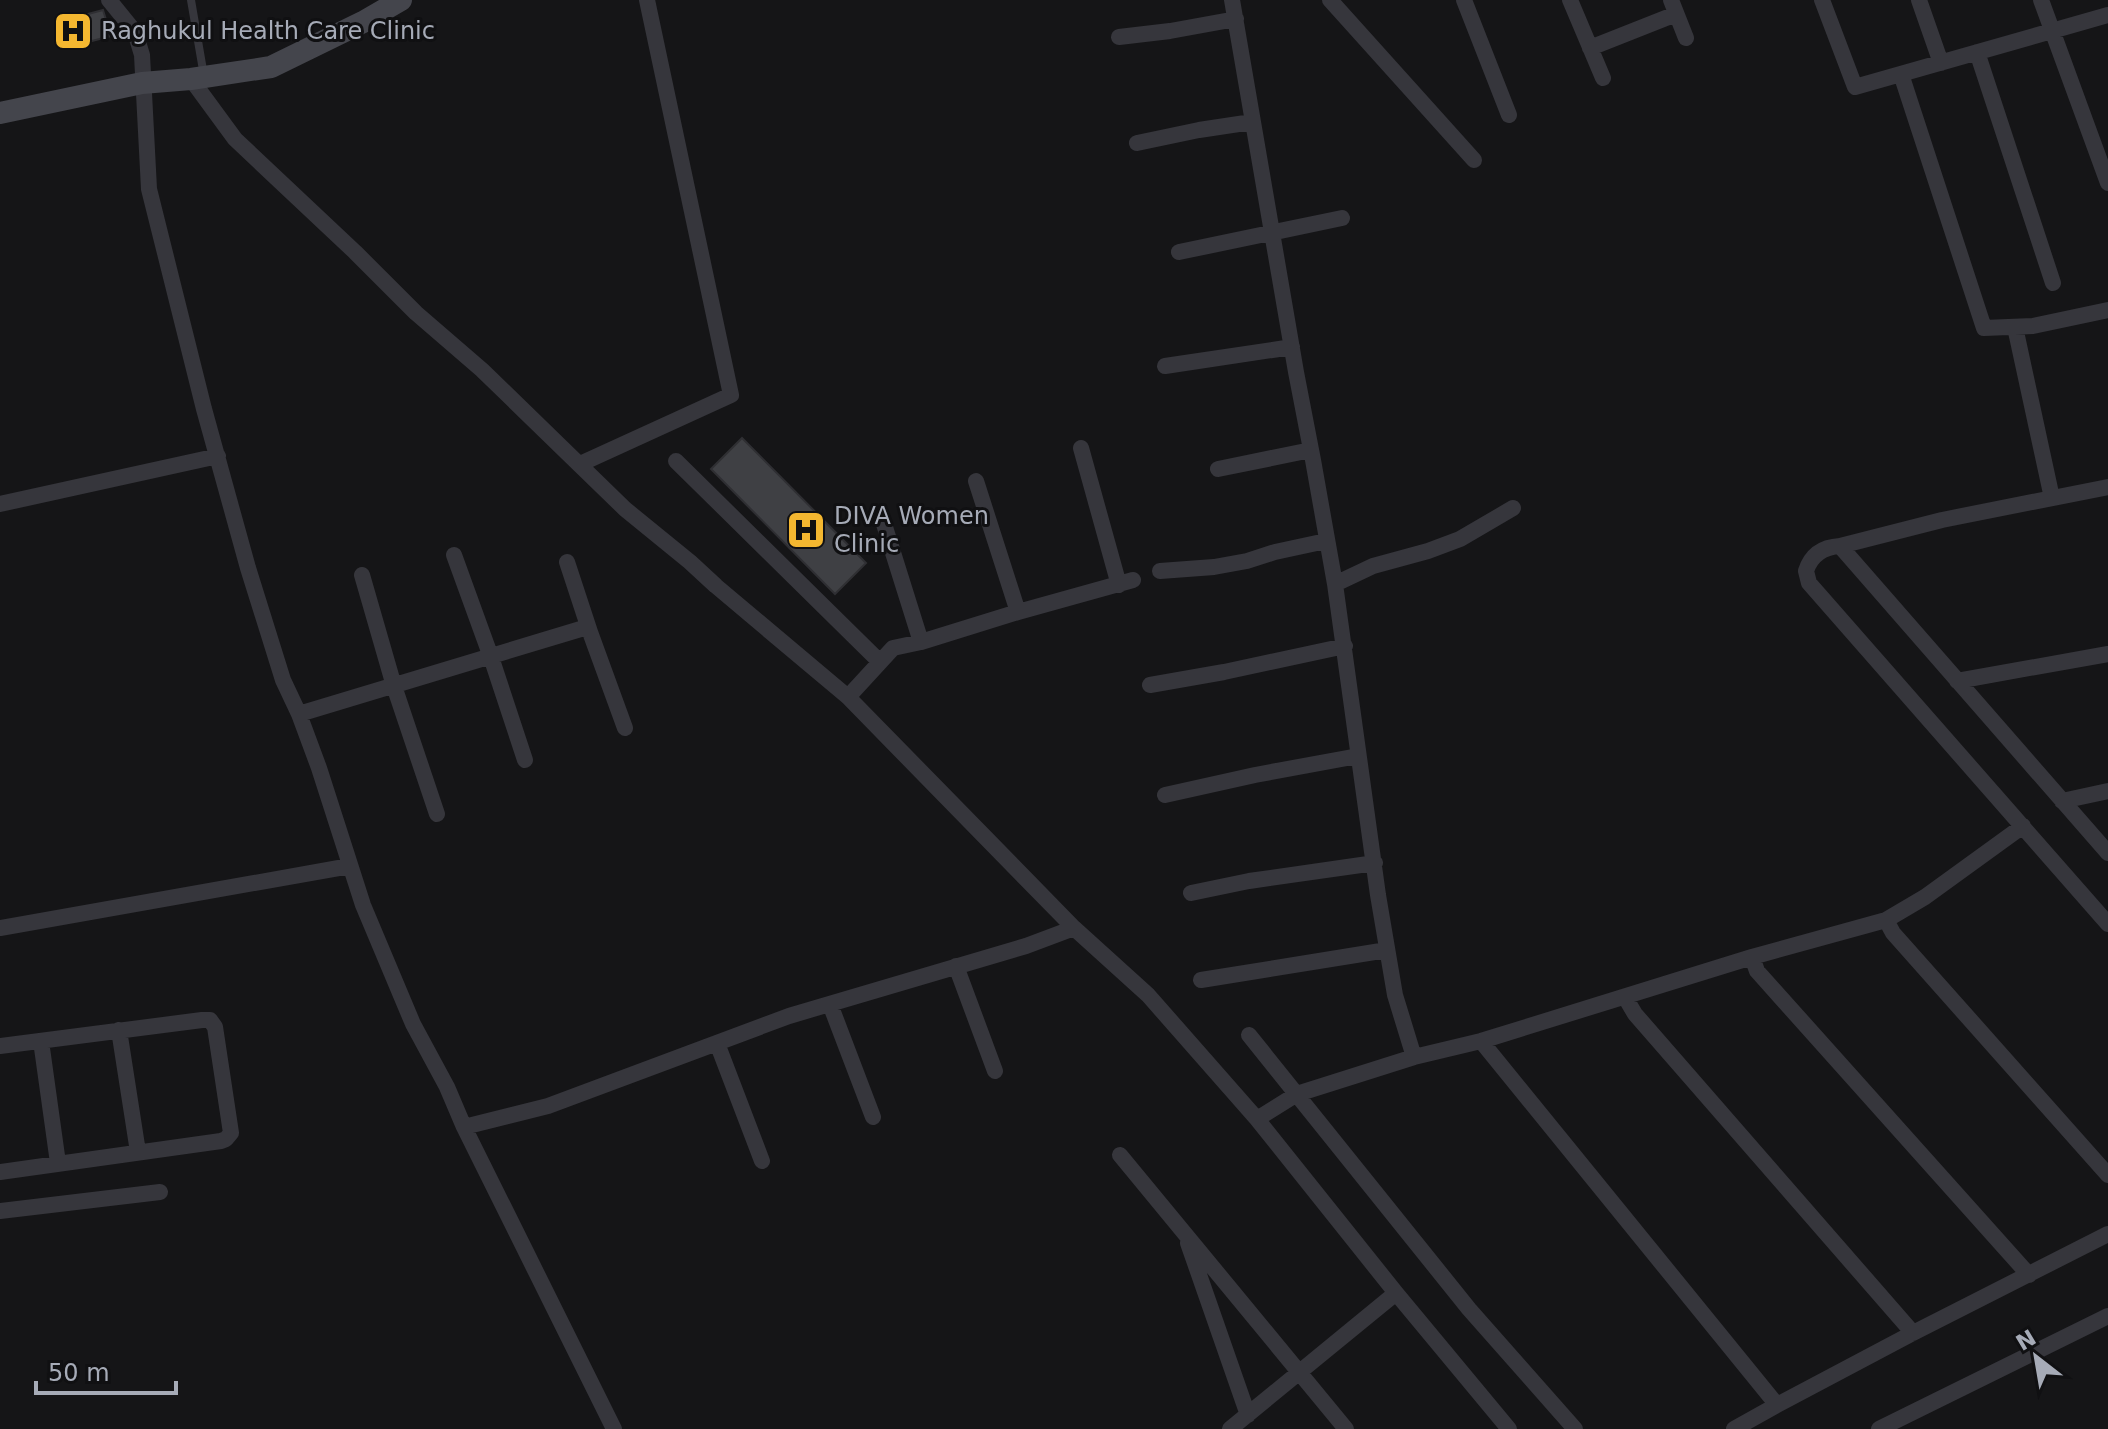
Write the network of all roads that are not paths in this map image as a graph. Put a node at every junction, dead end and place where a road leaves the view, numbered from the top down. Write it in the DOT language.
graph roads {
  1 [pos="109,0"];
  2 [pos="191,0"];
  3 [pos="401,0"];
  4 [pos="647,0"];
  5 [pos="1232,0"];
  6 [pos="1330,0"];
  7 [pos="1464,0"];
  8 [pos="1570,0"];
  9 [pos="1822,0"];
  10 [pos="1919,0"];
  11 [pos="2041,0"];
  12 [pos="1674,7"];
  13 [pos="2108,15"];
  14 [pos="1236,19"];
  15 [pos="2052,31"];
  16 [pos="1119,37"];
  17 [pos="1686,38"];
  18 [pos="1590,48"];
  19 [pos="1977,52"];
  20 [pos="1941,63"];
  21 [pos="1901,74"];
  22 [pos="197,78"];
  23 [pos="1603,78"];
  24 [pos="142,83"];
  25 [pos="0,113"];
  26 [pos="1509,115"];
  27 [pos="1252,122"];
  28 [pos="1137,143"];
  29 [pos="1474,160"];
  30 [pos="2108,183"];
  31 [pos="1342,218"];
  32 [pos="1272,232"];
  33 [pos="1179,252"];
  34 [pos="2053,283"];
  35 [pos="2108,310"];
  36 [pos="2015,327"];
  37 [pos="1292,347"];
  38 [pos="1165,366"];
  39 [pos="1081,448"];
  40 [pos="1311,450"];
  41 [pos="218,456"];
  42 [pos="676,461"];
  43 [pos="580,464"];
  44 [pos="1218,469"];
  45 [pos="976,481"];
  46 [pos="2108,487"];
  47 [pos="2052,498"];
  48 [pos="0,504"];
  49 [pos="1513,508"];
  50 [pos="884,524"];
  51 [pos="1326,541"];
  52 [pos="1840,546"];
  53 [pos="454,555"];
  54 [pos="567,562"];
  55 [pos="1160,571"];
  56 [pos="362,575"];
  57 [pos="1335,584"];
  58 [pos="1018,612"];
  59 [pos="590,632"];
  60 [pos="921,642"];
  61 [pos="1345,646"];
  62 [pos="2108,654"];
  63 [pos="491,657"];
  64 [pos="880,662"];
  65 [pos="1957,681"];
  66 [pos="1150,685"];
  67 [pos="394,686"];
  68 [pos="848,697"];
  69 [pos="299,714"];
  70 [pos="625,728"];
  71 [pos="1358,756"];
  72 [pos="525,760"];
  73 [pos="2108,791"];
  74 [pos="1165,795"];
  75 [pos="2062,801"];
  76 [pos="437,814"];
  77 [pos="2023,826"];
  78 [pos="2108,853"];
  79 [pos="1375,863"];
  80 [pos="350,866"];
  81 [pos="1191,893"];
  82 [pos="1886,920"];
  83 [pos="2108,924"];
  84 [pos="0,928"];
  85 [pos="1074,928"];
  86 [pos="1387,950"];
  87 [pos="1752,957"];
  88 [pos="956,966"];
  89 [pos="1201,980"];
  90 [pos="1625,997"];
  91 [pos="830,1004"];
  92 [pos="119,1030"];
  93 [pos="1249,1035"];
  94 [pos="41,1041"];
  95 [pos="1481,1041"];
  96 [pos="717,1043"];
  97 [pos="0,1046"];
  98 [pos="1414,1057"];
  99 [pos="995,1071"];
  100 [pos="1297,1094"];
  101 [pos="873,1117"];
  102 [pos="1257,1119"];
  103 [pos="464,1127"];
  104 [pos="138,1152"];
  105 [pos="1120,1155"];
  106 [pos="762,1161"];
  107 [pos="58,1163"];
  108 [pos="0,1172"];
  109 [pos="2108,1175"];
  110 [pos="160,1192"];
  111 [pos="0,1211"];
  112 [pos="1185,1234"];
  113 [pos="2108,1234"];
  114 [pos="2029,1275"];
  115 [pos="1396,1293"];
  116 [pos="2108,1316"];
  117 [pos="1913,1333"];
  118 [pos="1299,1373"];
  119 [pos="1777,1405"];
  120 [pos="1248,1415"];
  121 [pos="614,1429"];
  122 [pos="1230,1429"];
  123 [pos="1346,1429"];
  124 [pos="1509,1429"];
  125 [pos="1575,1429"];
  126 [pos="1734,1429"];
  127 [pos="1879,1429"];
  1 -- 24 [label="street"];
  2 -- 22 [label="lane"];
  3 -- 22 [label="street"];
  4 -- 43 [label="street"];
  5 -- 14 [label="street"];
  6 -- 29 [label="street"];
  7 -- 26 [label="street"];
  8 -- 18 [label="street"];
  9 -- 21 [label="street"];
  10 -- 20 [label="street"];
  11 -- 15 [label="street"];
  12 -- 17 [label="street"];
  12 -- 18 [label="street"];
  13 -- 15 [label="street"];
  14 -- 16 [label="street"];
  14 -- 27 [label="street"];
  15 -- 19 [label="street"];
  15 -- 30 [label="street"];
  18 -- 23 [label="street"];
  19 -- 20 [label="street"];
  19 -- 34 [label="street"];
  20 -- 21 [label="street"];
  21 -- 36 [label="street"];
  22 -- 24 [label="street"];
  22 -- 43 [label="street"];
  24 -- 25 [label="street"];
  24 -- 41 [label="street"];
  27 -- 28 [label="street"];
  27 -- 32 [label="street"];
  31 -- 32 [label="street"];
  32 -- 33 [label="street"];
  32 -- 37 [label="street"];
  35 -- 36 [label="street"];
  36 -- 47 [label="street"];
  37 -- 38 [label="street"];
  37 -- 40 [label="street"];
  39 -- 58 [label="street"];
  40 -- 44 [label="street"];
  40 -- 51 [label="street"];
  41 -- 48 [label="street"];
  41 -- 69 [label="street"];
  42 -- 64 [label="street"];
  43 -- 68 [label="street"];
  45 -- 58 [label="street"];
  46 -- 47 [label="street"];
  47 -- 52 [label="street"];
  49 -- 57 [label="street"];
  50 -- 60 [label="street"];
  51 -- 55 [label="street"];
  51 -- 57 [label="street"];
  52 -- 65 [label="street"];
  52 -- 77 [label="street"];
  53 -- 63 [label="street"];
  54 -- 59 [label="street"];
  56 -- 67 [label="street"];
  57 -- 61 [label="street"];
  58 -- 60 [label="street"];
  59 -- 63 [label="street"];
  59 -- 70 [label="street"];
  60 -- 64 [label="street"];
  61 -- 66 [label="street"];
  61 -- 71 [label="street"];
  62 -- 65 [label="street"];
  63 -- 67 [label="street"];
  63 -- 72 [label="street"];
  64 -- 68 [label="street"];
  65 -- 75 [label="street"];
  67 -- 69 [label="street"];
  67 -- 76 [label="street"];
  68 -- 85 [label="street"];
  69 -- 80 [label="street"];
  71 -- 74 [label="street"];
  71 -- 79 [label="street"];
  73 -- 75 [label="street"];
  75 -- 78 [label="street"];
  77 -- 82 [label="street"];
  77 -- 83 [label="street"];
  79 -- 81 [label="street"];
  79 -- 86 [label="street"];
  80 -- 84 [label="street"];
  80 -- 103 [label="street"];
  82 -- 87 [label="street"];
  82 -- 109 [label="street"];
  85 -- 88 [label="street"];
  85 -- 102 [label="street"];
  86 -- 89 [label="street"];
  86 -- 98 [label="street"];
  87 -- 90 [label="street"];
  87 -- 114 [label="street"];
  88 -- 91 [label="street"];
  88 -- 99 [label="street"];
  90 -- 95 [label="street"];
  90 -- 117 [label="street"];
  91 -- 96 [label="street"];
  91 -- 101 [label="street"];
  92 -- 94 [label="street"];
  92 -- 104 [label="street"];
  92 -- 104 [label="street"];
  93 -- 100 [label="street"];
  94 -- 97 [label="street"];
  94 -- 107 [label="street"];
  95 -- 98 [label="street"];
  95 -- 119 [label="street"];
  96 -- 103 [label="street"];
  96 -- 106 [label="street"];
  98 -- 100 [label="street"];
  100 -- 102 [label="street"];
  100 -- 125 [label="street"];
  102 -- 115 [label="street"];
  103 -- 121 [label="street"];
  104 -- 107 [label="street"];
  105 -- 112 [label="street"];
  107 -- 108 [label="street"];
  110 -- 111 [label="street"];
  112 -- 118 [label="street"];
  112 -- 120 [label="street"];
  113 -- 114 [label="street"];
  114 -- 117 [label="street"];
  115 -- 118 [label="street"];
  115 -- 124 [label="street"];
  116 -- 127 [label="street"];
  117 -- 119 [label="street"];
  118 -- 120 [label="street"];
  118 -- 123 [label="street"];
  119 -- 126 [label="street"];
  120 -- 122 [label="street"];
}
